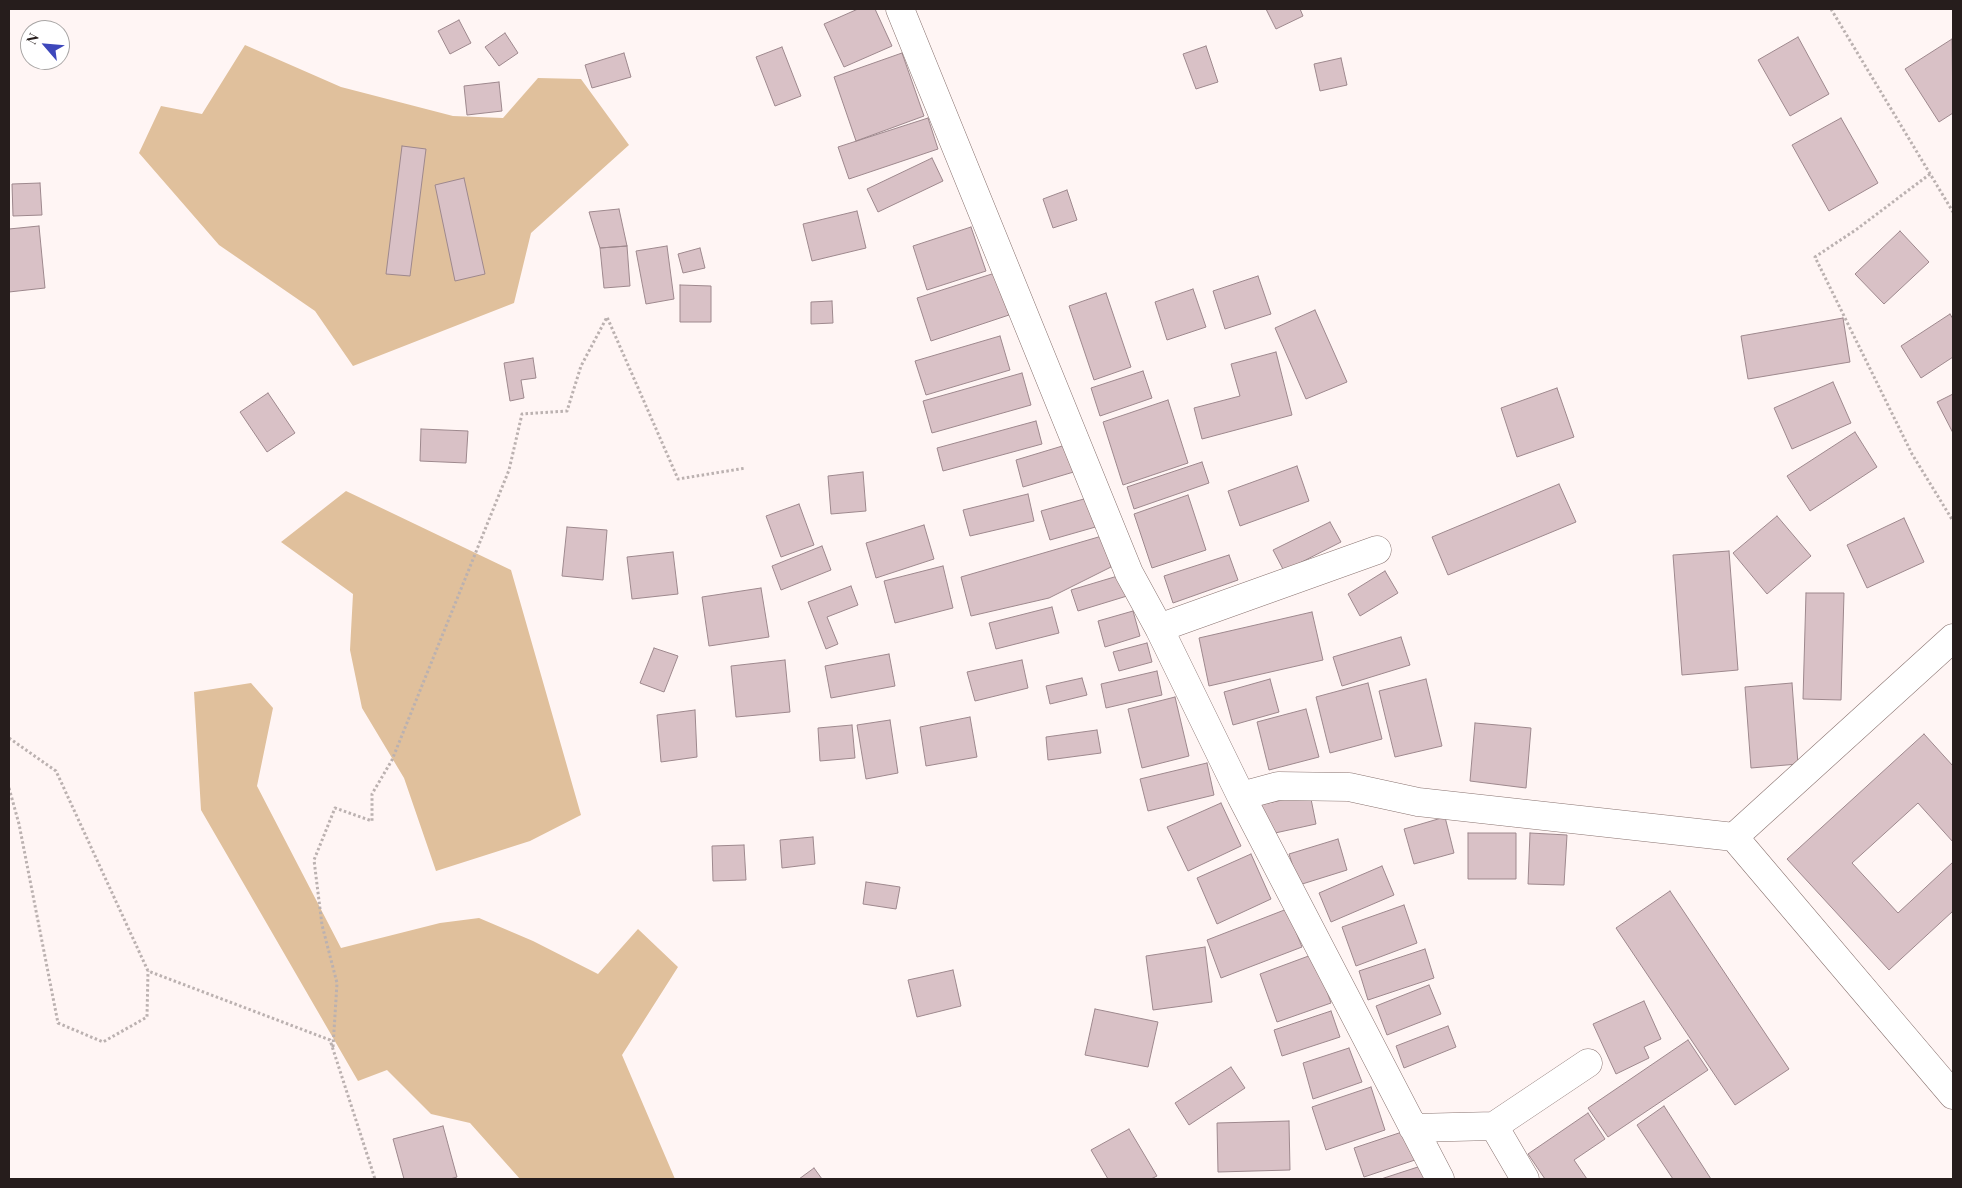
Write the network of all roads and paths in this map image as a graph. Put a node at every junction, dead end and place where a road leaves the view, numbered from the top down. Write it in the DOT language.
graph roads {
  1 [pos="900,9"];
  2 [pos="1831,9"];
  3 [pos="1930,174"];
  4 [pos="1953,212"];
  5 [pos="746,468"];
  6 [pos="1953,521"];
  7 [pos="1377,550"];
  8 [pos="1159,628"];
  9 [pos="1953,638"];
  10 [pos="9,738"];
  11 [pos="9,788"];
  12 [pos="1241,796"];
  13 [pos="1734,837"];
  14 [pos="148,971"];
  15 [pos="333,1047"];
  16 [pos="1588,1064"];
  17 [pos="1953,1095"];
  18 [pos="1494,1126"];
  19 [pos="1413,1128"];
  20 [pos="375,1179"];
  21 [pos="1440,1179"];
  22 [pos="1525,1179"];
  1 -- 8 [label="street"];
  2 -- 3 [label="path"];
  3 -- 4 [label="path"];
  3 -- 6 [label="path"];
  5 -- 15 [label="path"];
  7 -- 8 [label="street"];
  8 -- 12 [label="street"];
  9 -- 13 [label="street"];
  10 -- 14 [label="path"];
  11 -- 14 [label="path"];
  12 -- 13 [label="street"];
  12 -- 19 [label="street"];
  13 -- 17 [label="street"];
  14 -- 15 [label="path"];
  15 -- 20 [label="path"];
  16 -- 18 [label="street"];
  18 -- 19 [label="street"];
  18 -- 22 [label="street"];
  19 -- 21 [label="street"];
}
